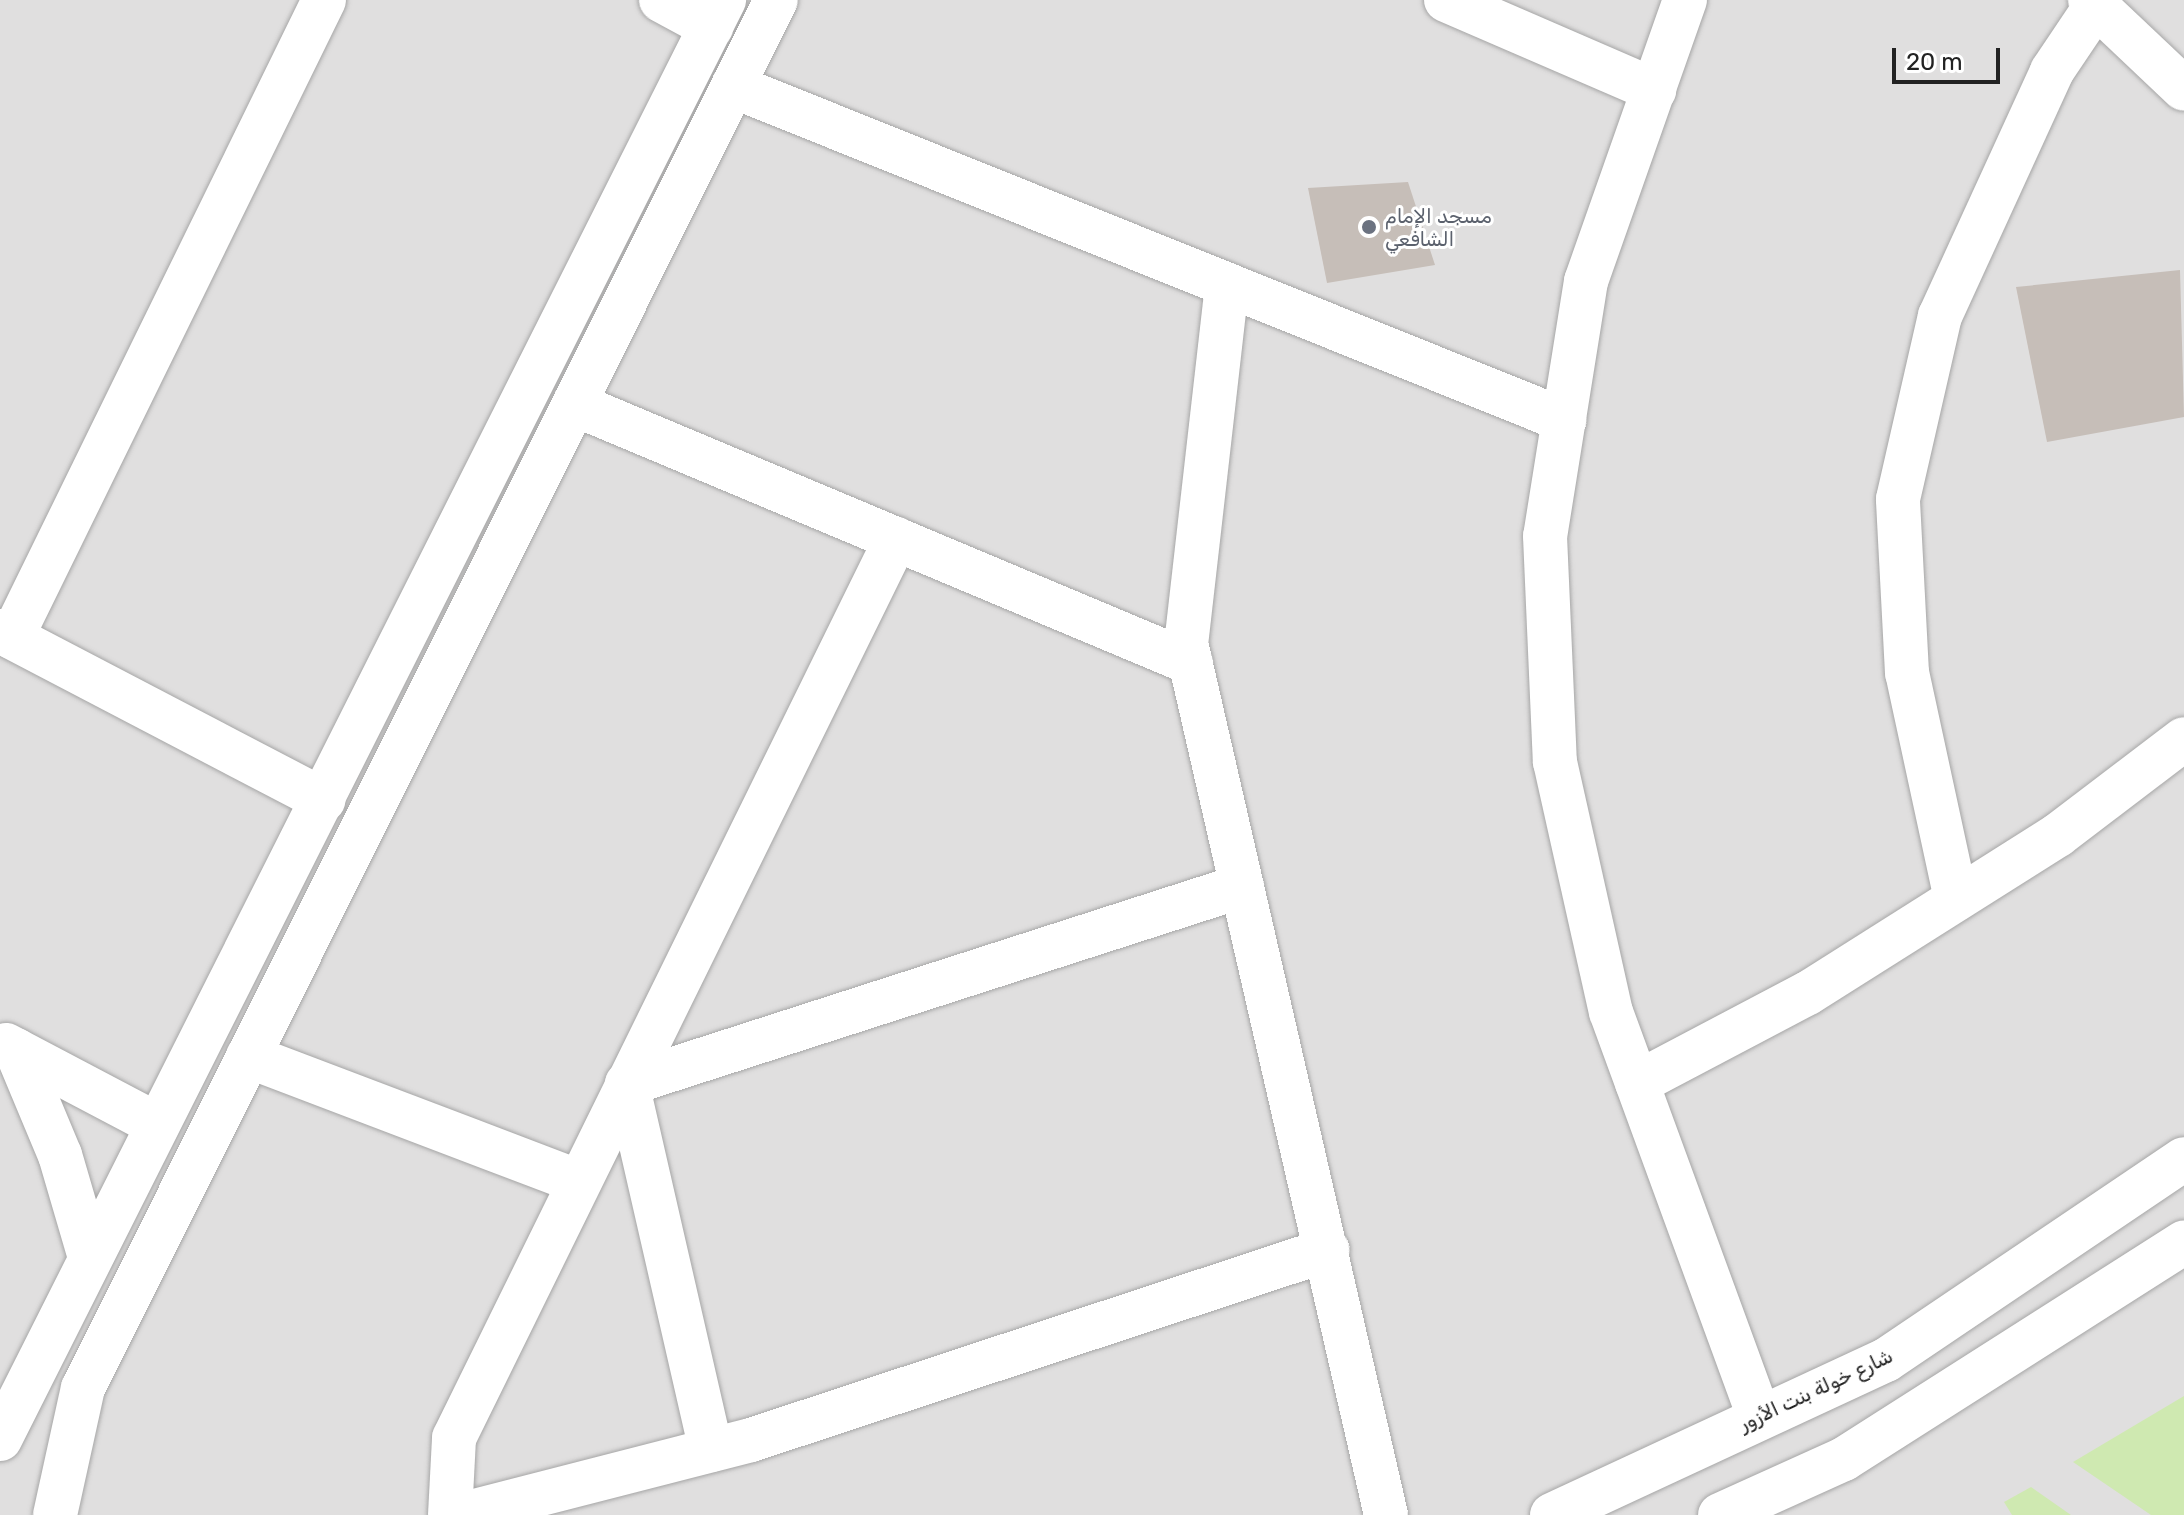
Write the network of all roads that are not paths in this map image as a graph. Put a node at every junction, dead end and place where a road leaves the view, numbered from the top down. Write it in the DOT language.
graph roads {
  1 [pos="324,0"];
  2 [pos="661,0"];
  3 [pos="776,0"];
  4 [pos="1446,0"];
  5 [pos="1685,0"];
  6 [pos="2093,2"];
  7 [pos="718,13"];
  8 [pos="733,86"];
  9 [pos="2184,89"];
  10 [pos="1654,90"];
  11 [pos="1227,285"];
  12 [pos="574,404"];
  13 [pos="1564,420"];
  14 [pos="896,539"];
  15 [pos="6,634"];
  16 [pos="1191,663"];
  17 [pos="2184,739"];
  18 [pos="323,800"];
  19 [pos="1242,886"];
  20 [pos="1956,899"];
  21 [pos="8,1046"];
  22 [pos="248,1056"];
  23 [pos="1637,1083"];
  24 [pos="627,1084"];
  25 [pos="156,1124"];
  26 [pos="2184,1159"];
  27 [pos="579,1182"];
  28 [pos="2184,1242"];
  29 [pos="1327,1250"];
  30 [pos="89,1254"];
  31 [pos="1759,1417"];
  32 [pos="0,1439"];
  33 [pos="711,1450"];
  34 [pos="55,1515"];
  35 [pos="450,1515"];
  36 [pos="459,1515"];
  37 [pos="1386,1515"];
  38 [pos="1552,1515"];
  39 [pos="1720,1515"];
  1 -- 15 [label="street"];
  2 -- 7 [label="street"];
  3 -- 8 [label="street"];
  4 -- 10 [label="street"];
  5 -- 10 [label="street"];
  6 -- 9 [label="street"];
  6 -- 20 [label="street"];
  7 -- 18 [label="street"];
  8 -- 11 [label="street"];
  8 -- 12 [label="street"];
  10 -- 13 [label="street"];
  11 -- 13 [label="street"];
  11 -- 16 [label="street"];
  12 -- 14 [label="street"];
  12 -- 22 [label="street"];
  13 -- 23 [label="street"];
  14 -- 16 [label="street"];
  14 -- 24 [label="street"];
  15 -- 18 [label="street"];
  16 -- 19 [label="street"];
  17 -- 20 [label="street"];
  18 -- 25 [label="street"];
  19 -- 24 [label="street"];
  19 -- 29 [label="street"];
  20 -- 23 [label="street"];
  21 -- 25 [label="street"];
  21 -- 30 [label="street"];
  22 -- 27 [label="street"];
  22 -- 34 [label="street"];
  23 -- 31 [label="street"];
  24 -- 27 [label="street"];
  24 -- 33 [label="street"];
  25 -- 30 [label="street"];
  26 -- 31 [label="street, شارع خولة بنت الأزور"];
  27 -- 35 [label="street"];
  28 -- 39 [label="street"];
  29 -- 33 [label="street"];
  29 -- 37 [label="street"];
  30 -- 32 [label="street"];
  31 -- 38 [label="street, شارع خولة بنت الأزور"];
  33 -- 36 [label="street"];
}
